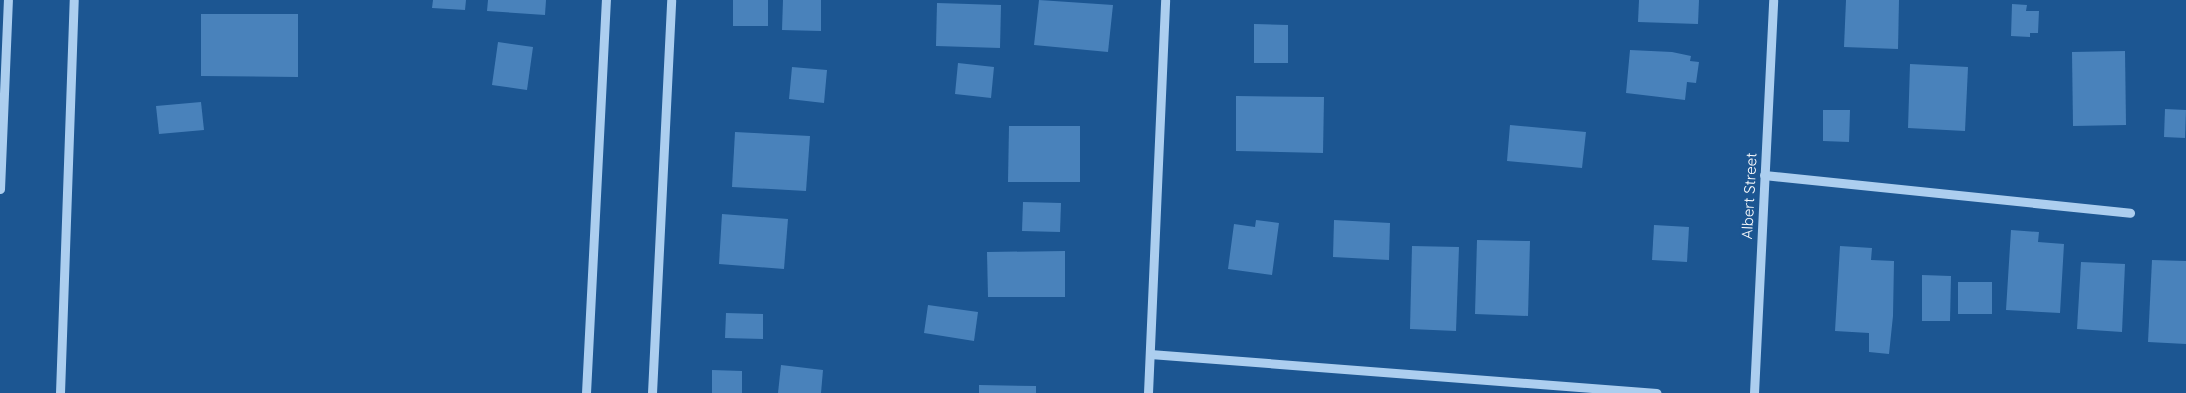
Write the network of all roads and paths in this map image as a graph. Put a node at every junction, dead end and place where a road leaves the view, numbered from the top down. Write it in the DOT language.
graph roads {
  1 [pos="8,0"];
  2 [pos="74,0"];
  3 [pos="606,0"];
  4 [pos="671,0"];
  5 [pos="1165,0"];
  6 [pos="1773,0"];
  7 [pos="1764,175"];
  8 [pos="0,190"];
  9 [pos="2130,213"];
  10 [pos="1150,354"];
  11 [pos="60,393"];
  12 [pos="586,393"];
  13 [pos="652,393"];
  14 [pos="1148,393"];
  15 [pos="1657,393"];
  16 [pos="1754,393"];
  1 -- 8 [label="street"];
  2 -- 11 [label="street"];
  3 -- 12 [label="street"];
  4 -- 13 [label="street"];
  5 -- 10 [label="street"];
  6 -- 7 [label="street, Albert Street"];
  7 -- 9 [label="street"];
  7 -- 16 [label="street, Albert Street"];
  10 -- 14 [label="street"];
  10 -- 15 [label="street"];
}
